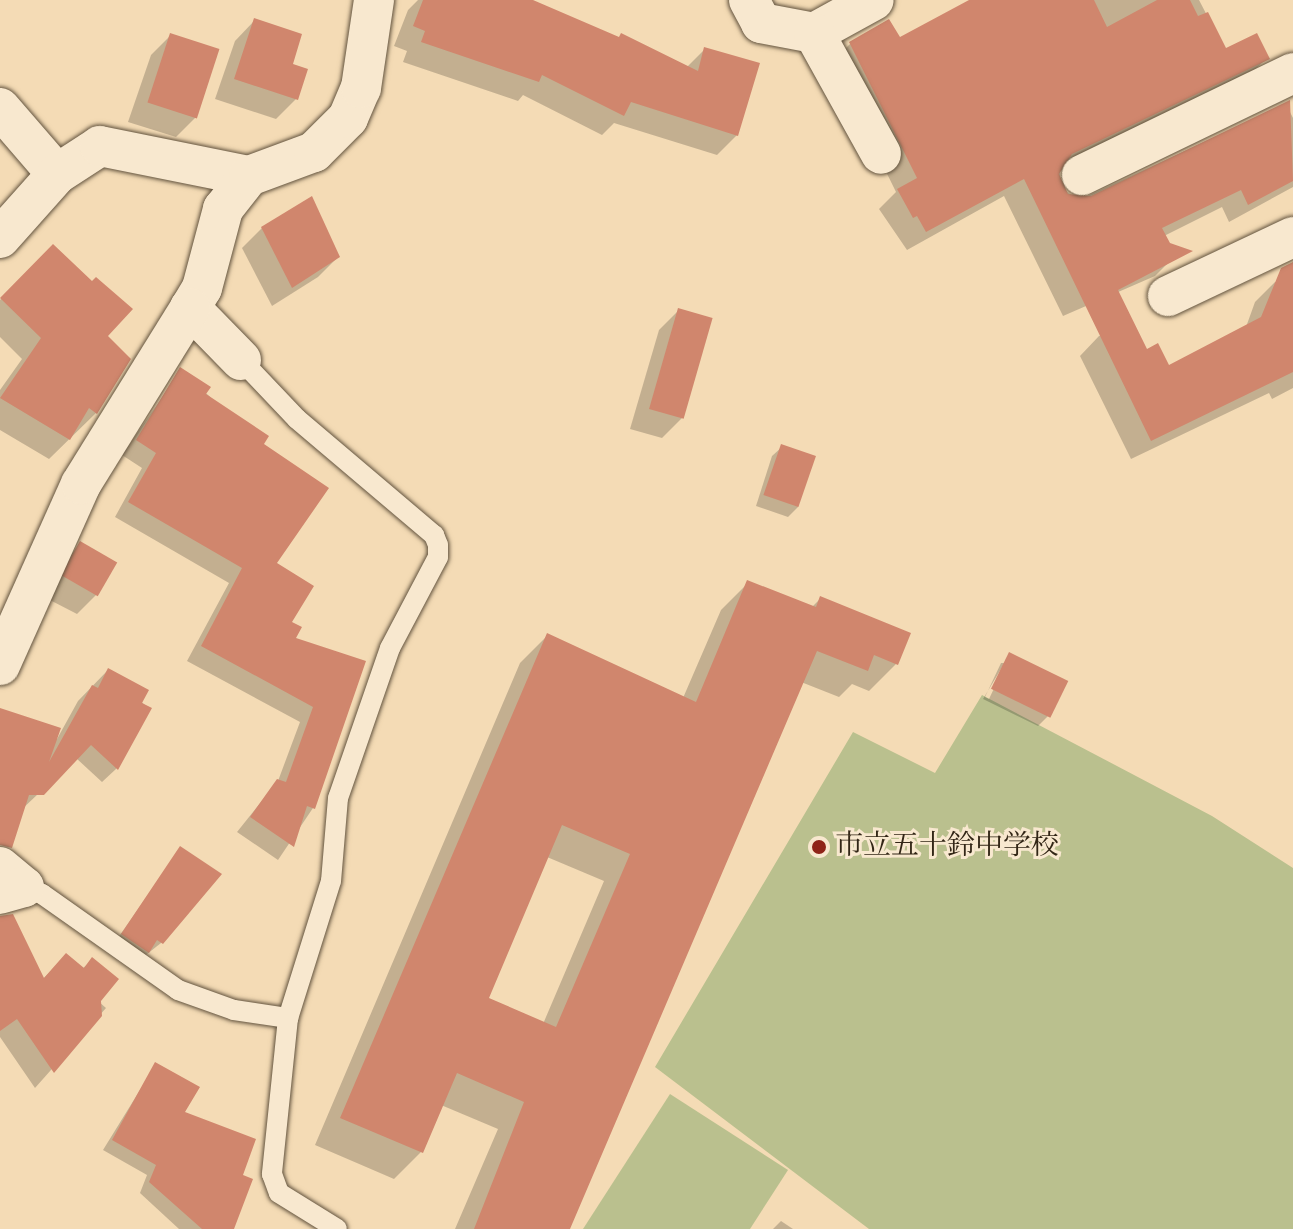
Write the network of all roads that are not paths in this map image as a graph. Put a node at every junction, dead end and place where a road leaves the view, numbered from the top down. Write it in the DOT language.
graph roads {
  1 [pos="374,0"];
  2 [pos="749,0"];
  3 [pos="874,0"];
  4 [pos="814,33"];
  5 [pos="1293,73"];
  6 [pos="0,108"];
  7 [pos="881,154"];
  8 [pos="57,174"];
  9 [pos="1082,175"];
  10 [pos="249,176"];
  11 [pos="1293,237"];
  12 [pos="0,238"];
  13 [pos="1168,296"];
  14 [pos="190,308"];
  15 [pos="241,360"];
  16 [pos="0,665"];
  17 [pos="8,883"];
  18 [pos="288,1018"];
  19 [pos="337,1229"];
  1 -- 10 [label="street"];
  2 -- 4 [label="street"];
  3 -- 4 [label="street"];
  4 -- 7 [label="street"];
  5 -- 9 [label="street"];
  6 -- 8 [label="street"];
  8 -- 10 [label="street"];
  8 -- 12 [label="street"];
  10 -- 14 [label="street"];
  11 -- 13 [label="street"];
  14 -- 15 [label="street"];
  14 -- 16 [label="street"];
  15 -- 18 [label="lane"];
  17 -- 18 [label="lane"];
  18 -- 19 [label="lane"];
}
